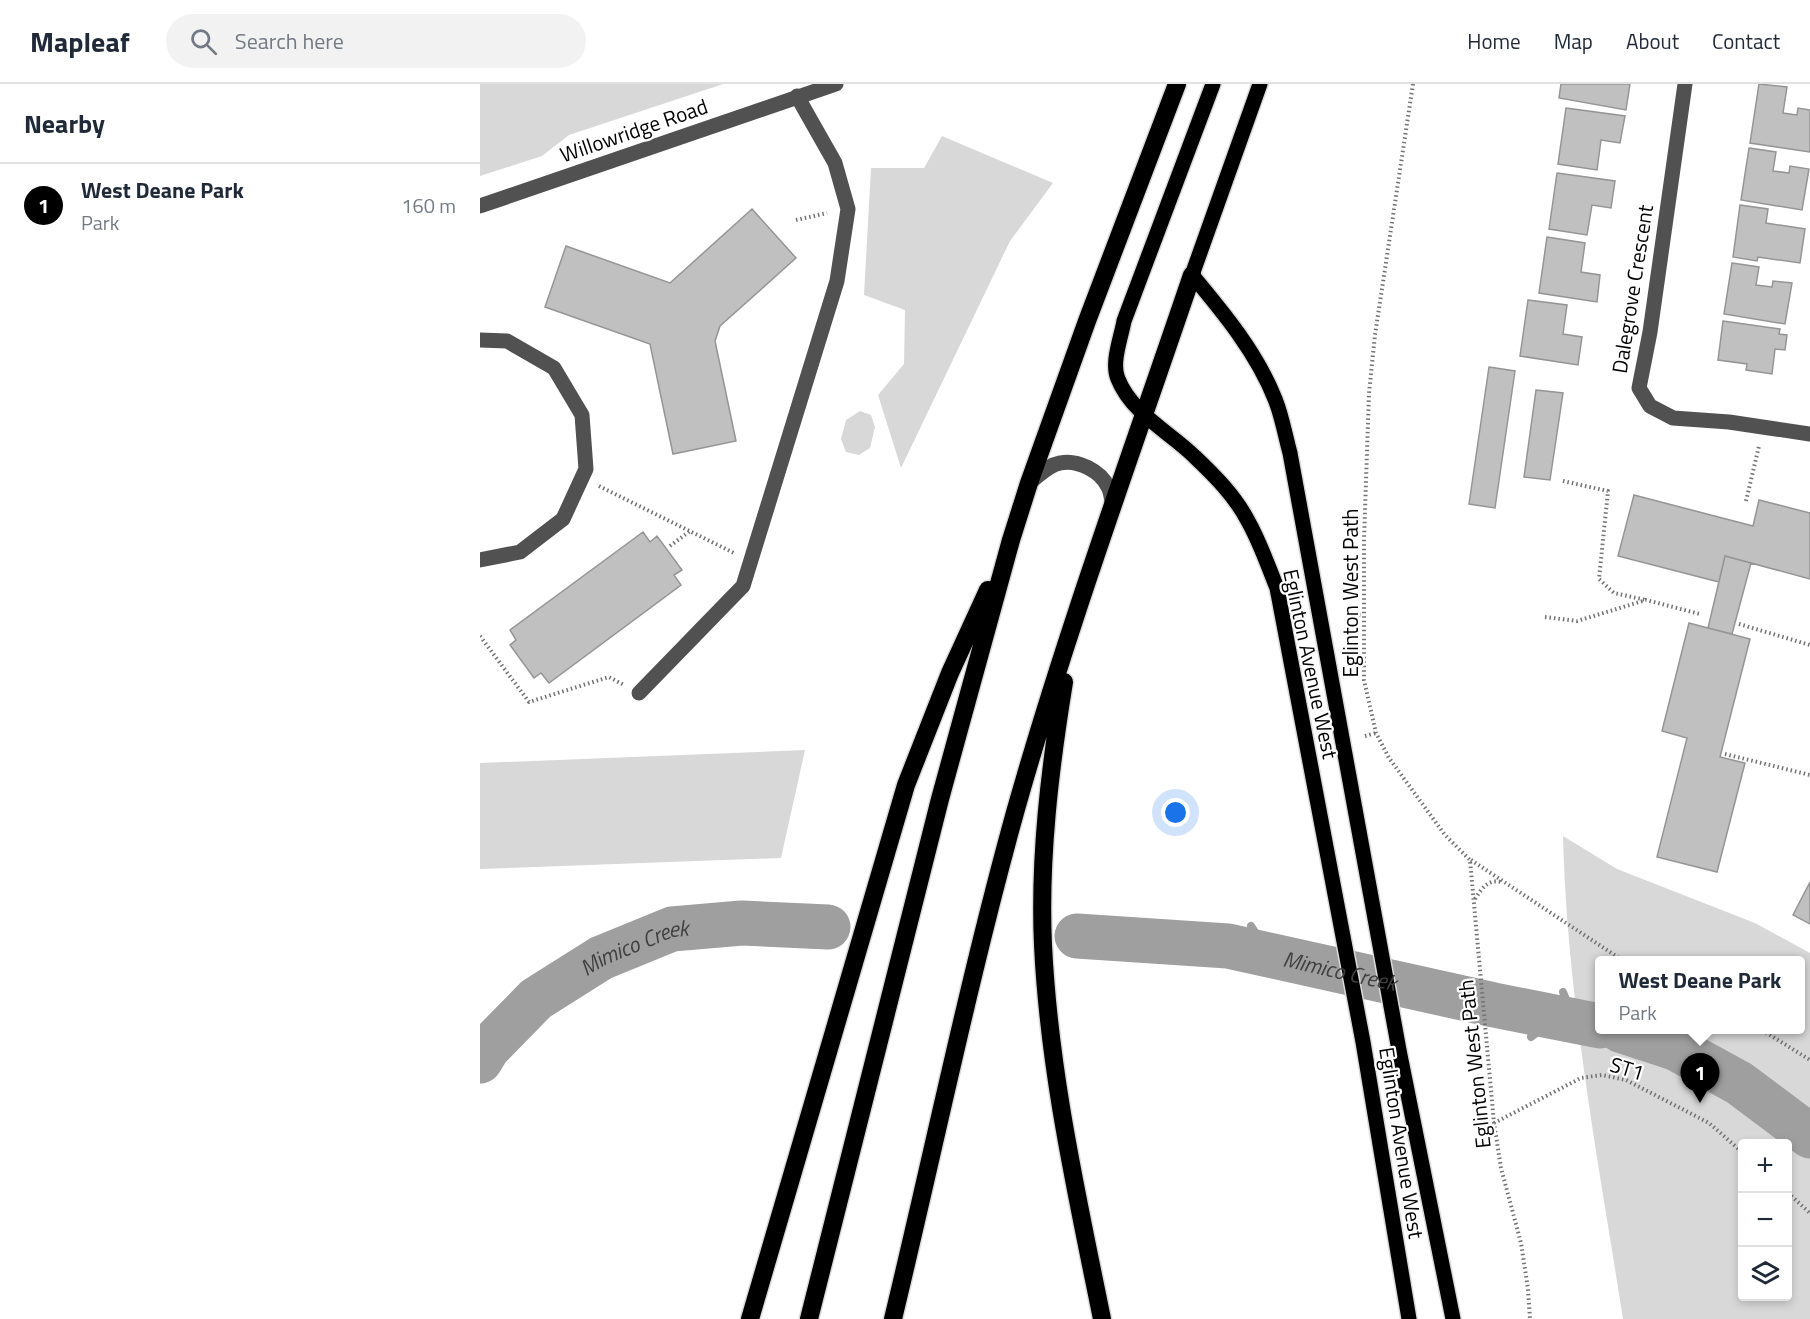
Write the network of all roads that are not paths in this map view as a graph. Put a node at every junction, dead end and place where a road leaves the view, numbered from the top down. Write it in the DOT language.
graph roads {
  1 [pos="836,84"];
  2 [pos="1177,84"];
  3 [pos="1213,84"];
  4 [pos="1260,84"];
  5 [pos="1685,84"];
  6 [pos="797,96"];
  7 [pos="480,206"];
  8 [pos="1192,275"];
  9 [pos="480,340"];
  10 [pos="1145,414"];
  11 [pos="1810,434"];
  12 [pos="1029,483"];
  13 [pos="1113,505"];
  14 [pos="1011,540"];
  15 [pos="480,560"];
  16 [pos="1074,622"];
  17 [pos="639,693"];
  18 [pos="750,1319"];
  19 [pos="809,1319"];
  20 [pos="893,1319"];
  21 [pos="1102,1319"];
  22 [pos="1409,1319"];
  23 [pos="1453,1319"];
  1 -- 6 [label="street, Willowridge Road"];
  2 -- 12 [label="highway"];
  3 -- 10 [label="main road, Eglinton Avenue West"];
  4 -- 8 [label="main road"];
  5 -- 11 [label="street, Dalegrove Crescent"];
  6 -- 7 [label="street, Willowridge Road"];
  6 -- 17 [label="street"];
  8 -- 10 [label="highway"];
  8 -- 23 [label="main road, Eglinton Avenue West"];
  9 -- 15 [label="street"];
  10 -- 13 [label="highway"];
  10 -- 22 [label="main road, Eglinton Avenue West"];
  12 -- 13 [label="street"];
  12 -- 14 [label="highway"];
  13 -- 16 [label="highway"];
  14 -- 18 [label="highway"];
  14 -- 19 [label="highway"];
  16 -- 20 [label="highway"];
  16 -- 21 [label="highway"];
}
